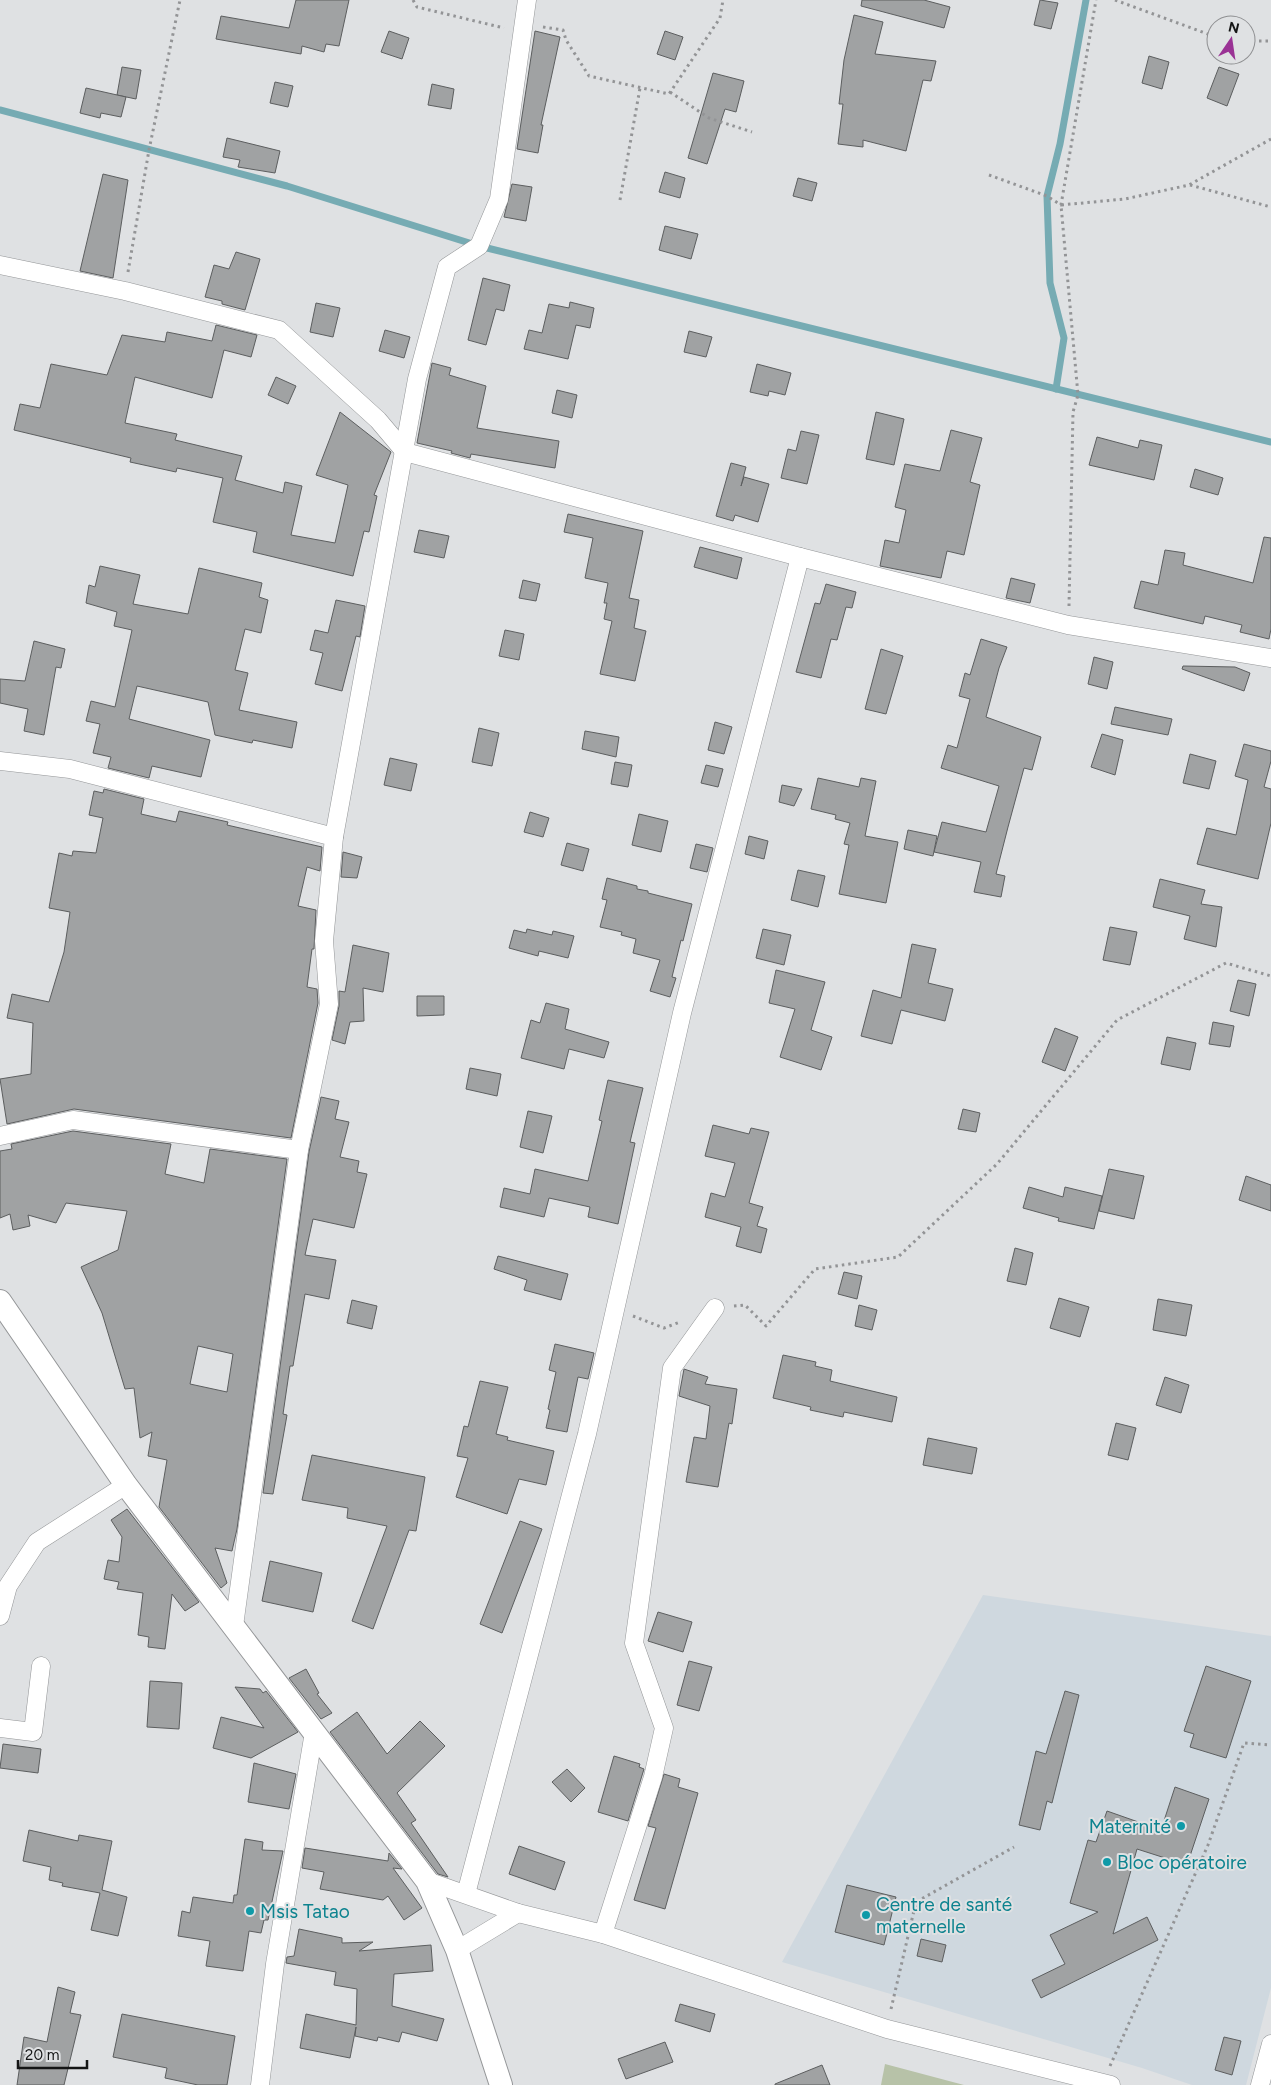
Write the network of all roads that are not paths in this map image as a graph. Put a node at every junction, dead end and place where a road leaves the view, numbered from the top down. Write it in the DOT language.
graph roads {
  1 [pos="527,0"];
  2 [pos="0,265"];
  3 [pos="405,452"];
  4 [pos="800,558"];
  5 [pos="1271,658"];
  6 [pos="0,761"];
  7 [pos="334,837"];
  8 [pos="0,1136"];
  9 [pos="298,1150"];
  10 [pos="0,1301"];
  11 [pos="715,1308"];
  12 [pos="126,1485"];
  13 [pos="0,1616"];
  14 [pos="234,1626"];
  15 [pos="41,1666"];
  16 [pos="0,1728"];
  17 [pos="314,1732"];
  18 [pos="427,1880"];
  19 [pos="466,1894"];
  20 [pos="518,1913"];
  21 [pos="603,1934"];
  22 [pos="457,1950"];
  23 [pos="1271,2044"];
  24 [pos="1107,2084"];
  25 [pos="260,2085"];
  26 [pos="501,2085"];
  27 [pos="1260,2085"];
  1 -- 3 [label="street"];
  2 -- 3 [label="street"];
  3 -- 4 [label="street"];
  3 -- 7 [label="street"];
  4 -- 5 [label="street"];
  4 -- 19 [label="street"];
  6 -- 7 [label="street"];
  7 -- 9 [label="street"];
  8 -- 9 [label="street"];
  9 -- 14 [label="street"];
  10 -- 12 [label="street"];
  11 -- 21 [label="street"];
  12 -- 13 [label="street"];
  12 -- 14 [label="street"];
  14 -- 17 [label="street"];
  15 -- 16 [label="street"];
  17 -- 18 [label="street"];
  17 -- 25 [label="street"];
  18 -- 19 [label="street"];
  18 -- 22 [label="street"];
  19 -- 20 [label="street"];
  20 -- 21 [label="street"];
  20 -- 22 [label="street"];
  21 -- 24 [label="street"];
  22 -- 26 [label="street"];
  23 -- 27 [label="street"];
}
